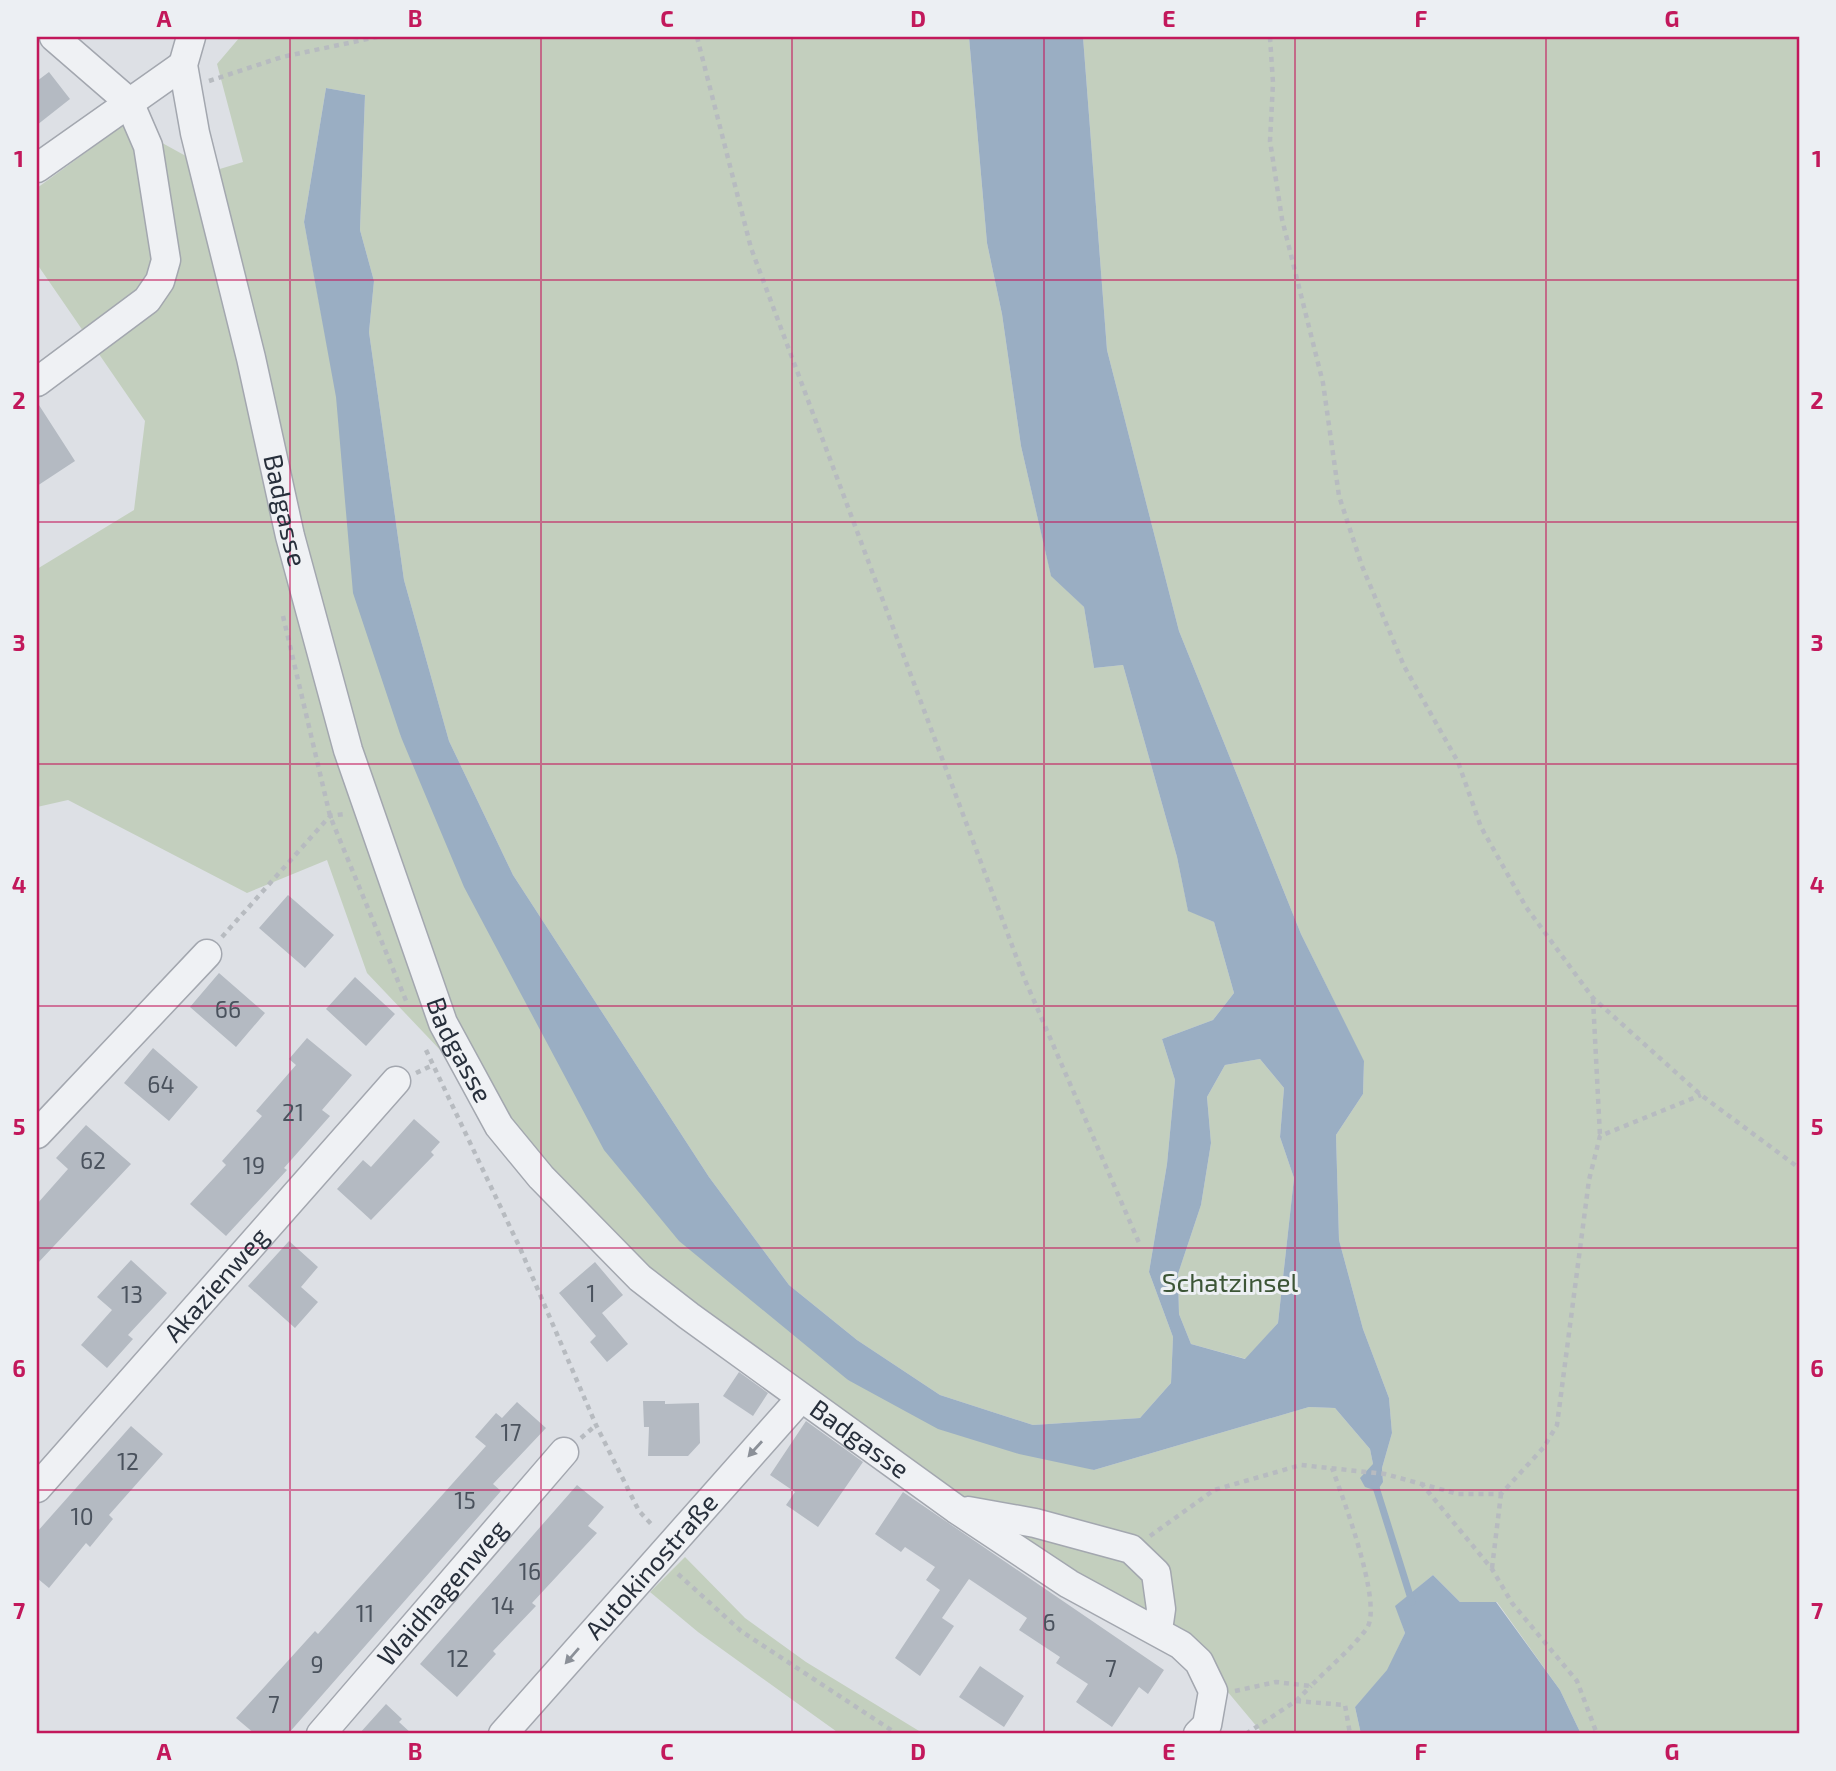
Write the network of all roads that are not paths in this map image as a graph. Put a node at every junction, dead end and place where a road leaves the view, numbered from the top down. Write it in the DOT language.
graph roads {
  1 [pos="54,37"];
  2 [pos="191,37"];
  3 [pos="186,77"];
  4 [pos="129,102"];
  5 [pos="37,168"];
  6 [pos="37,382"];
  7 [pos="208,954"];
  8 [pos="396,1081"];
  9 [pos="37,1134"];
  10 [pos="801,1398"];
  11 [pos="564,1452"];
  12 [pos="37,1488"];
  13 [pos="956,1509"];
  14 [pos="1157,1630"];
  15 [pos="321,1734"];
  16 [pos="503,1734"];
  17 [pos="1198,1734"];
  1 -- 4 [label="street"];
  2 -- 3 [label="street, Badgasse"];
  3 -- 4 [label="street"];
  3 -- 10 [label="street, Badgasse"];
  4 -- 5 [label="street"];
  4 -- 6 [label="street"];
  7 -- 9 [label="street"];
  8 -- 12 [label="street, Akazienweg"];
  10 -- 13 [label="street, Badgasse"];
  10 -- 16 [label="street, Autokinostraße, one-way"];
  11 -- 15 [label="street, Waidhagenweg"];
  13 -- 14 [label="street, Badgasse"];
  13 -- 14 [label="street"];
  14 -- 17 [label="street, Badgasse"];
}
